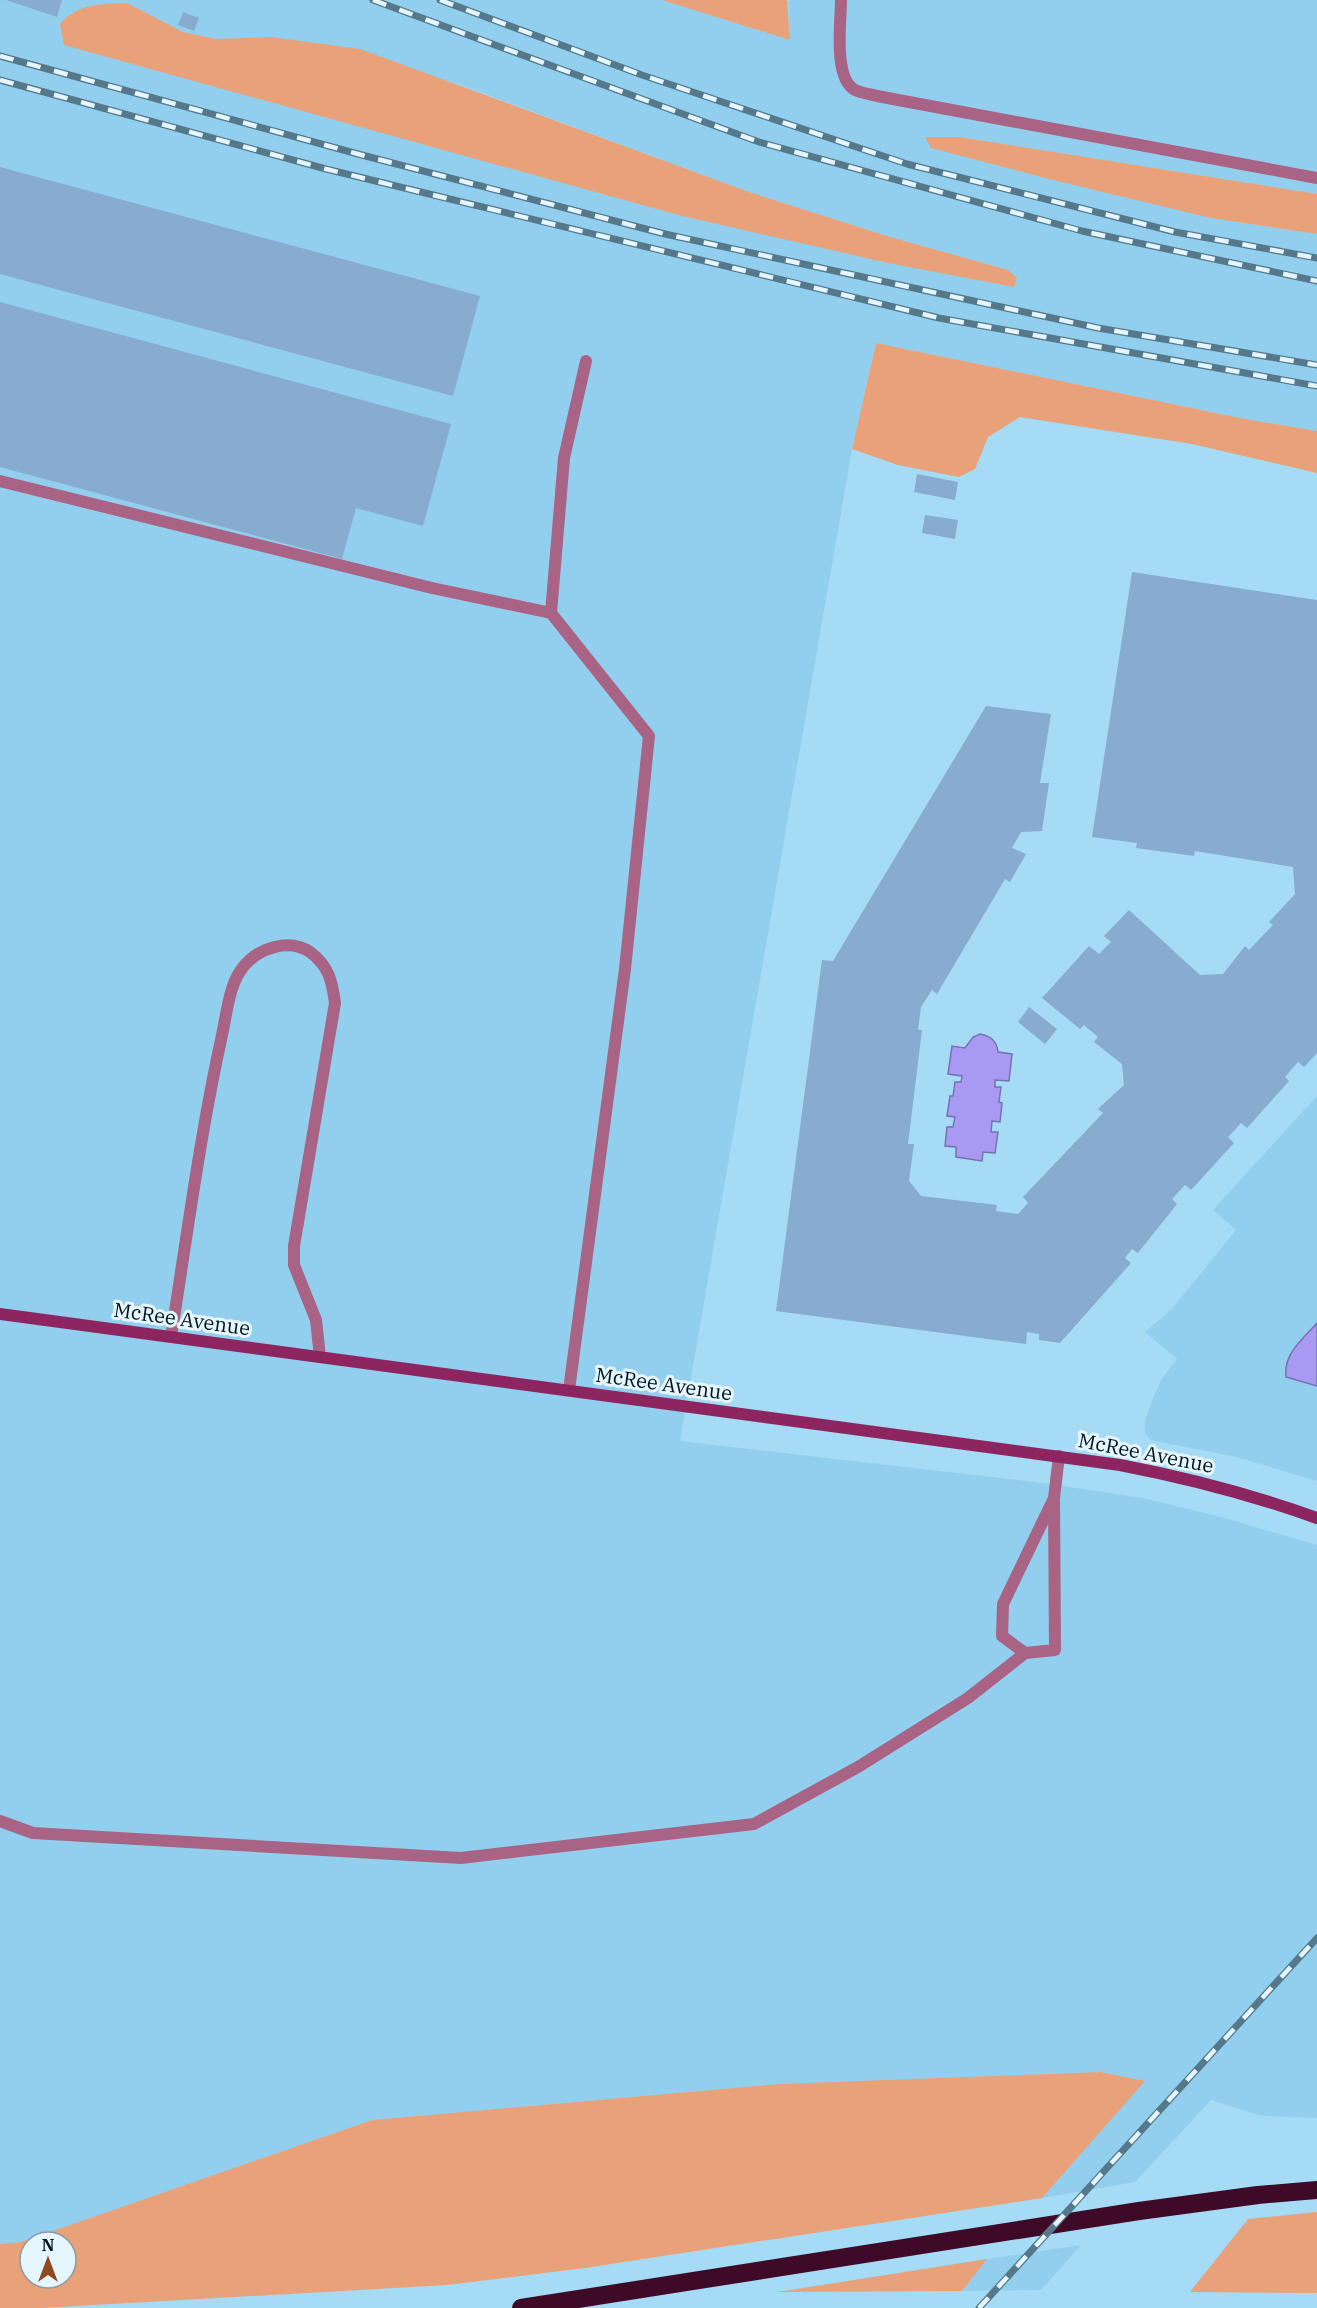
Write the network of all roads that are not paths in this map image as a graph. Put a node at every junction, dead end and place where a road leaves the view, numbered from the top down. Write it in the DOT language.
graph roads {
  1 [pos="842,0"];
  2 [pos="1317,178"];
  3 [pos="586,361"];
  4 [pos="0,481"];
  5 [pos="551,613"];
  6 [pos="0,1314"];
  7 [pos="171,1337"];
  8 [pos="320,1357"];
  9 [pos="569,1390"];
  10 [pos="1059,1456"];
  11 [pos="1054,1498"];
  12 [pos="1317,1518"];
  13 [pos="1025,1653"];
  14 [pos="0,1821"];
  15 [pos="1317,2190"];
  16 [pos="521,2308"];
  1 -- 2 [label="lane"];
  3 -- 5 [label="lane"];
  4 -- 5 [label="lane"];
  5 -- 9 [label="lane"];
  6 -- 7 [label="main road, McRee Avenue"];
  7 -- 8 [label="main road, McRee Avenue"];
  7 -- 8 [label="lane"];
  8 -- 9 [label="main road, McRee Avenue"];
  9 -- 10 [label="main road, McRee Avenue"];
  10 -- 11 [label="lane"];
  10 -- 12 [label="main road, McRee Avenue"];
  11 -- 13 [label="lane"];
  11 -- 13 [label="lane"];
  13 -- 14 [label="lane"];
  15 -- 16 [label="highway"];
}
